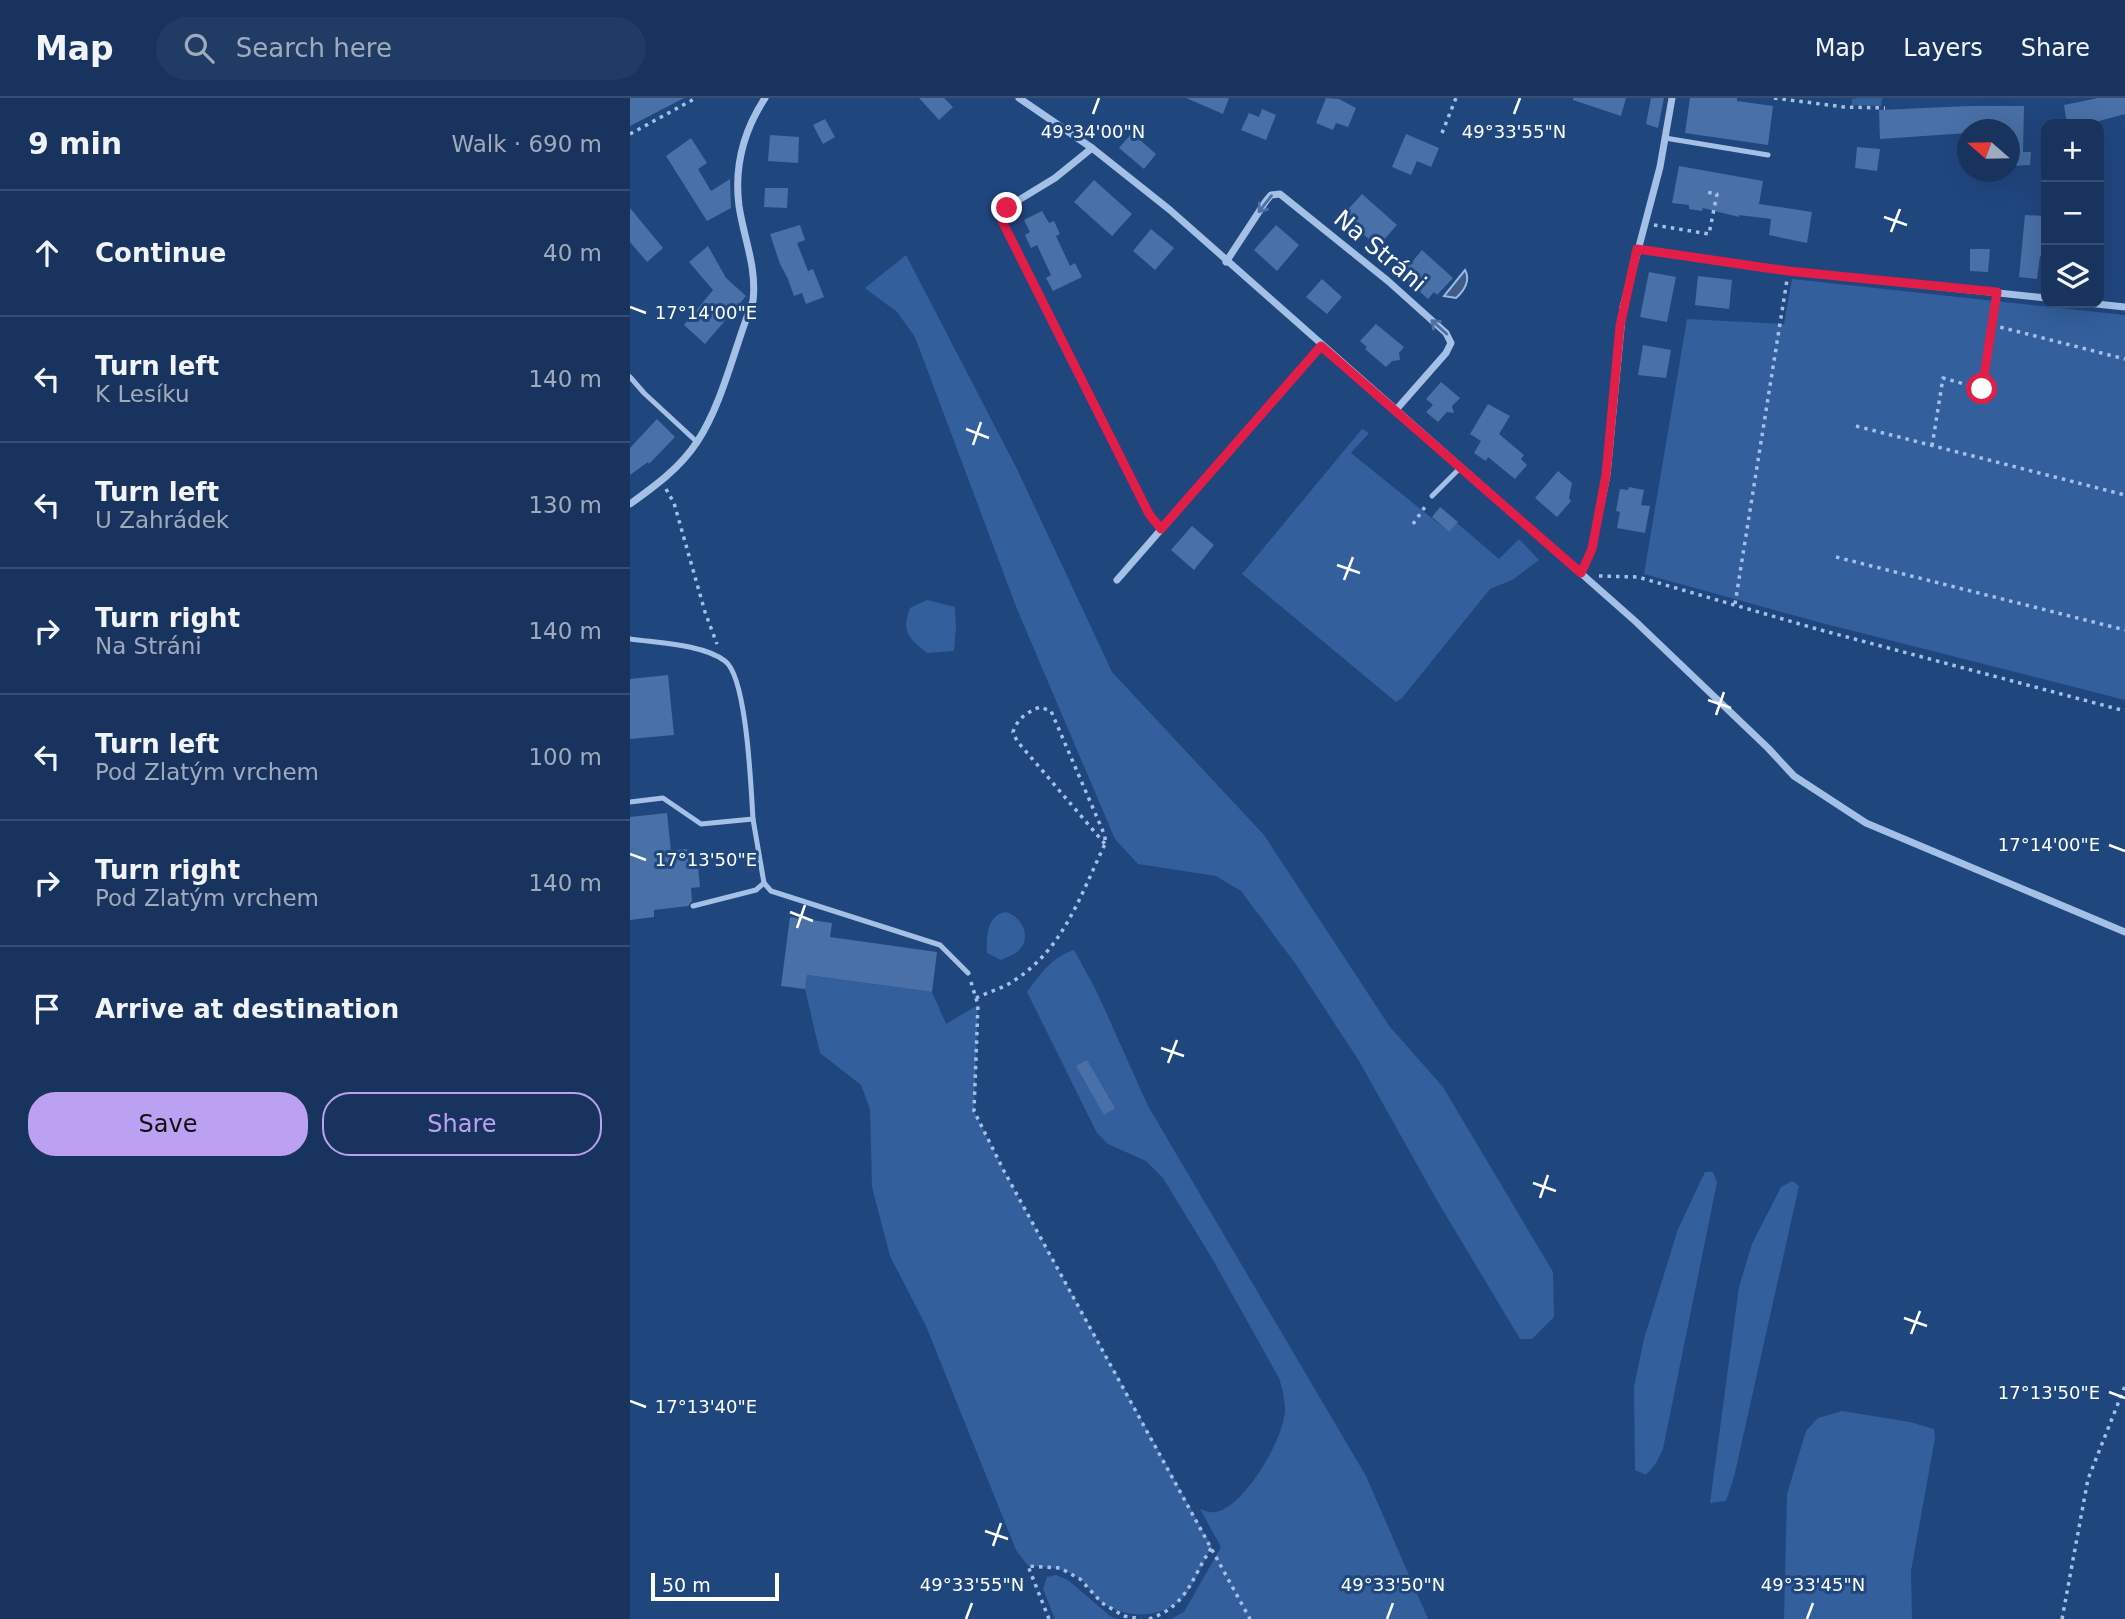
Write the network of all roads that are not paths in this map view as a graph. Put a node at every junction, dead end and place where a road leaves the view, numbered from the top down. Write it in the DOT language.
graph roads {
  1 [pos="765,98"];
  2 [pos="1019,98"];
  3 [pos="1672,98"];
  4 [pos="1665,138"];
  5 [pos="1092,148"];
  6 [pos="1768,155"];
  7 [pos="1637,249"];
  8 [pos="1226,262"];
  9 [pos="2041,297"];
  10 [pos="2104,305"];
  11 [pos="2125,307"];
  12 [pos="1321,346"];
  13 [pos="630,377"];
  14 [pos="1395,411"];
  15 [pos="698,442"];
  16 [pos="1461,467"];
  17 [pos="1432,496"];
  18 [pos="630,504"];
  19 [pos="1161,529"];
  20 [pos="1584,576"];
  21 [pos="1117,580"];
  22 [pos="630,639"];
  23 [pos="630,802"];
  24 [pos="753,819"];
  25 [pos="764,883"];
  26 [pos="693,906"];
  27 [pos="2125,932"];
  28 [pos="968,973"];
  1 -- 15 [label="street"];
  2 -- 5 [label="street"];
  3 -- 4 [label="street"];
  4 -- 6 [label="lane"];
  4 -- 7 [label="street"];
  5 -- 8 [label="street"];
  5 -- 19 [label="street"];
  7 -- 9 [label="street"];
  7 -- 20 [label="street"];
  8 -- 12 [label="street"];
  14 -- 8 [label="street, Na Stráni, one-way"];
  10 -- 11 [label="street"];
  12 -- 14 [label="street"];
  12 -- 19 [label="street"];
  13 -- 15 [label="lane"];
  14 -- 16 [label="street"];
  15 -- 18 [label="street"];
  16 -- 17 [label="lane"];
  16 -- 20 [label="street"];
  19 -- 21 [label="street"];
  20 -- 27 [label="street"];
  22 -- 24 [label="lane"];
  23 -- 24 [label="lane"];
  24 -- 25 [label="lane"];
  25 -- 26 [label="lane"];
  25 -- 28 [label="lane"];
}
